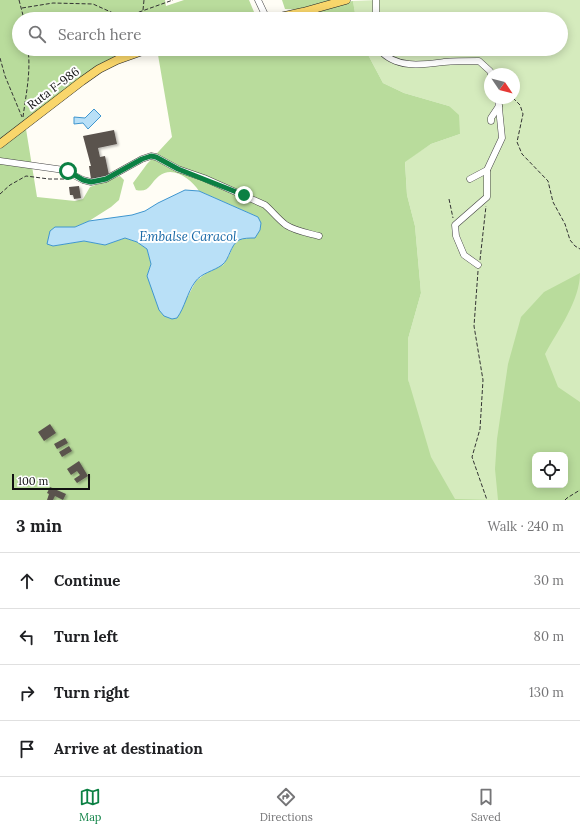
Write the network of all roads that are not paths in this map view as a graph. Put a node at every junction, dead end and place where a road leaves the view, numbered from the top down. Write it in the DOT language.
graph roads {
  1 [pos="258,0"];
  2 [pos="346,0"];
  3 [pos="376,0"];
  4 [pos="264,12"];
  5 [pos="304,12"];
  6 [pos="376,12"];
  7 [pos="128,56"];
  8 [pos="386,56"];
  9 [pos="488,68"];
  10 [pos="499,106"];
  11 [pos="491,121"];
  12 [pos="0,144"];
  13 [pos="0,161"];
  14 [pos="487,170"];
  15 [pos="470,179"];
  16 [pos="319,236"];
  17 [pos="478,265"];
  1 -- 4 [label="lane"];
  2 -- 5 [label="main road"];
  3 -- 6 [label="lane"];
  7 -- 12 [label="main road, Ruta F-986"];
  8 -- 9 [label="lane"];
  10 -- 11 [label="lane"];
  10 -- 14 [label="lane"];
  13 -- 16 [label="lane"];
  14 -- 15 [label="lane"];
  14 -- 17 [label="lane"];
}
